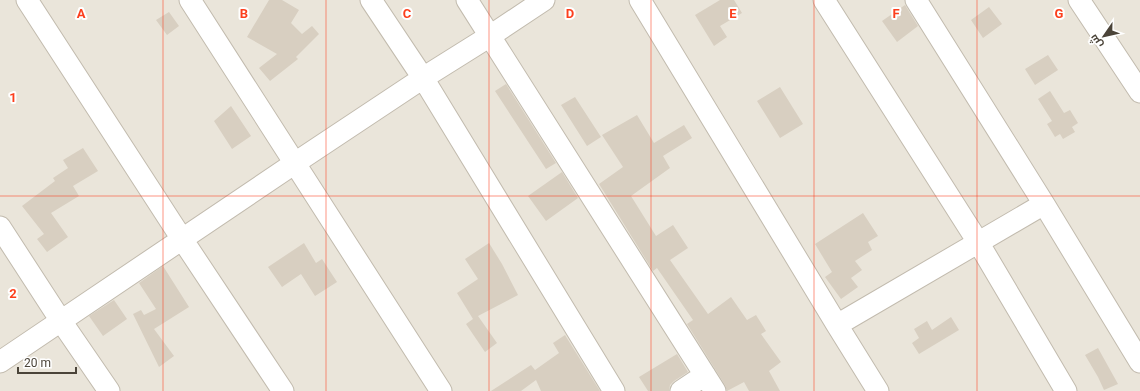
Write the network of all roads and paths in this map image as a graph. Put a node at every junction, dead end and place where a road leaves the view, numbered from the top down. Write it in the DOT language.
graph roads {
  1 [pos="27,0"];
  2 [pos="190,0"];
  3 [pos="371,0"];
  4 [pos="467,0"];
  5 [pos="544,0"];
  6 [pos="640,0"];
  7 [pos="824,0"];
  8 [pos="916,0"];
  9 [pos="1079,0"];
  10 [pos="490,36"];
  11 [pos="423,78"];
  12 [pos="1140,92"];
  13 [pos="295,163"];
  14 [pos="1044,204"];
  15 [pos="0,227"];
  16 [pos="182,239"];
  17 [pos="978,242"];
  18 [pos="61,321"];
  19 [pos="837,325"];
  20 [pos="0,362"];
  21 [pos="1140,362"];
  22 [pos="710,383"];
  23 [pos="109,391"];
  24 [pos="283,391"];
  25 [pos="441,391"];
  26 [pos="614,391"];
  27 [pos="681,391"];
  28 [pos="878,391"];
  29 [pos="1066,391"];
  1 -- 16 [label="street"];
  2 -- 13 [label="street"];
  3 -- 11 [label="street"];
  4 -- 10 [label="street"];
  5 -- 10 [label="street"];
  6 -- 19 [label="street"];
  7 -- 17 [label="street"];
  8 -- 14 [label="street"];
  9 -- 12 [label="street"];
  10 -- 11 [label="street"];
  10 -- 22 [label="street"];
  11 -- 13 [label="street"];
  11 -- 26 [label="street"];
  13 -- 16 [label="street"];
  13 -- 25 [label="street"];
  14 -- 17 [label="street"];
  14 -- 21 [label="street"];
  15 -- 18 [label="street"];
  16 -- 18 [label="street"];
  16 -- 24 [label="street"];
  17 -- 19 [label="street"];
  17 -- 29 [label="street"];
  18 -- 20 [label="street"];
  18 -- 23 [label="street"];
  19 -- 28 [label="street"];
  22 -- 27 [label="street"];
}
